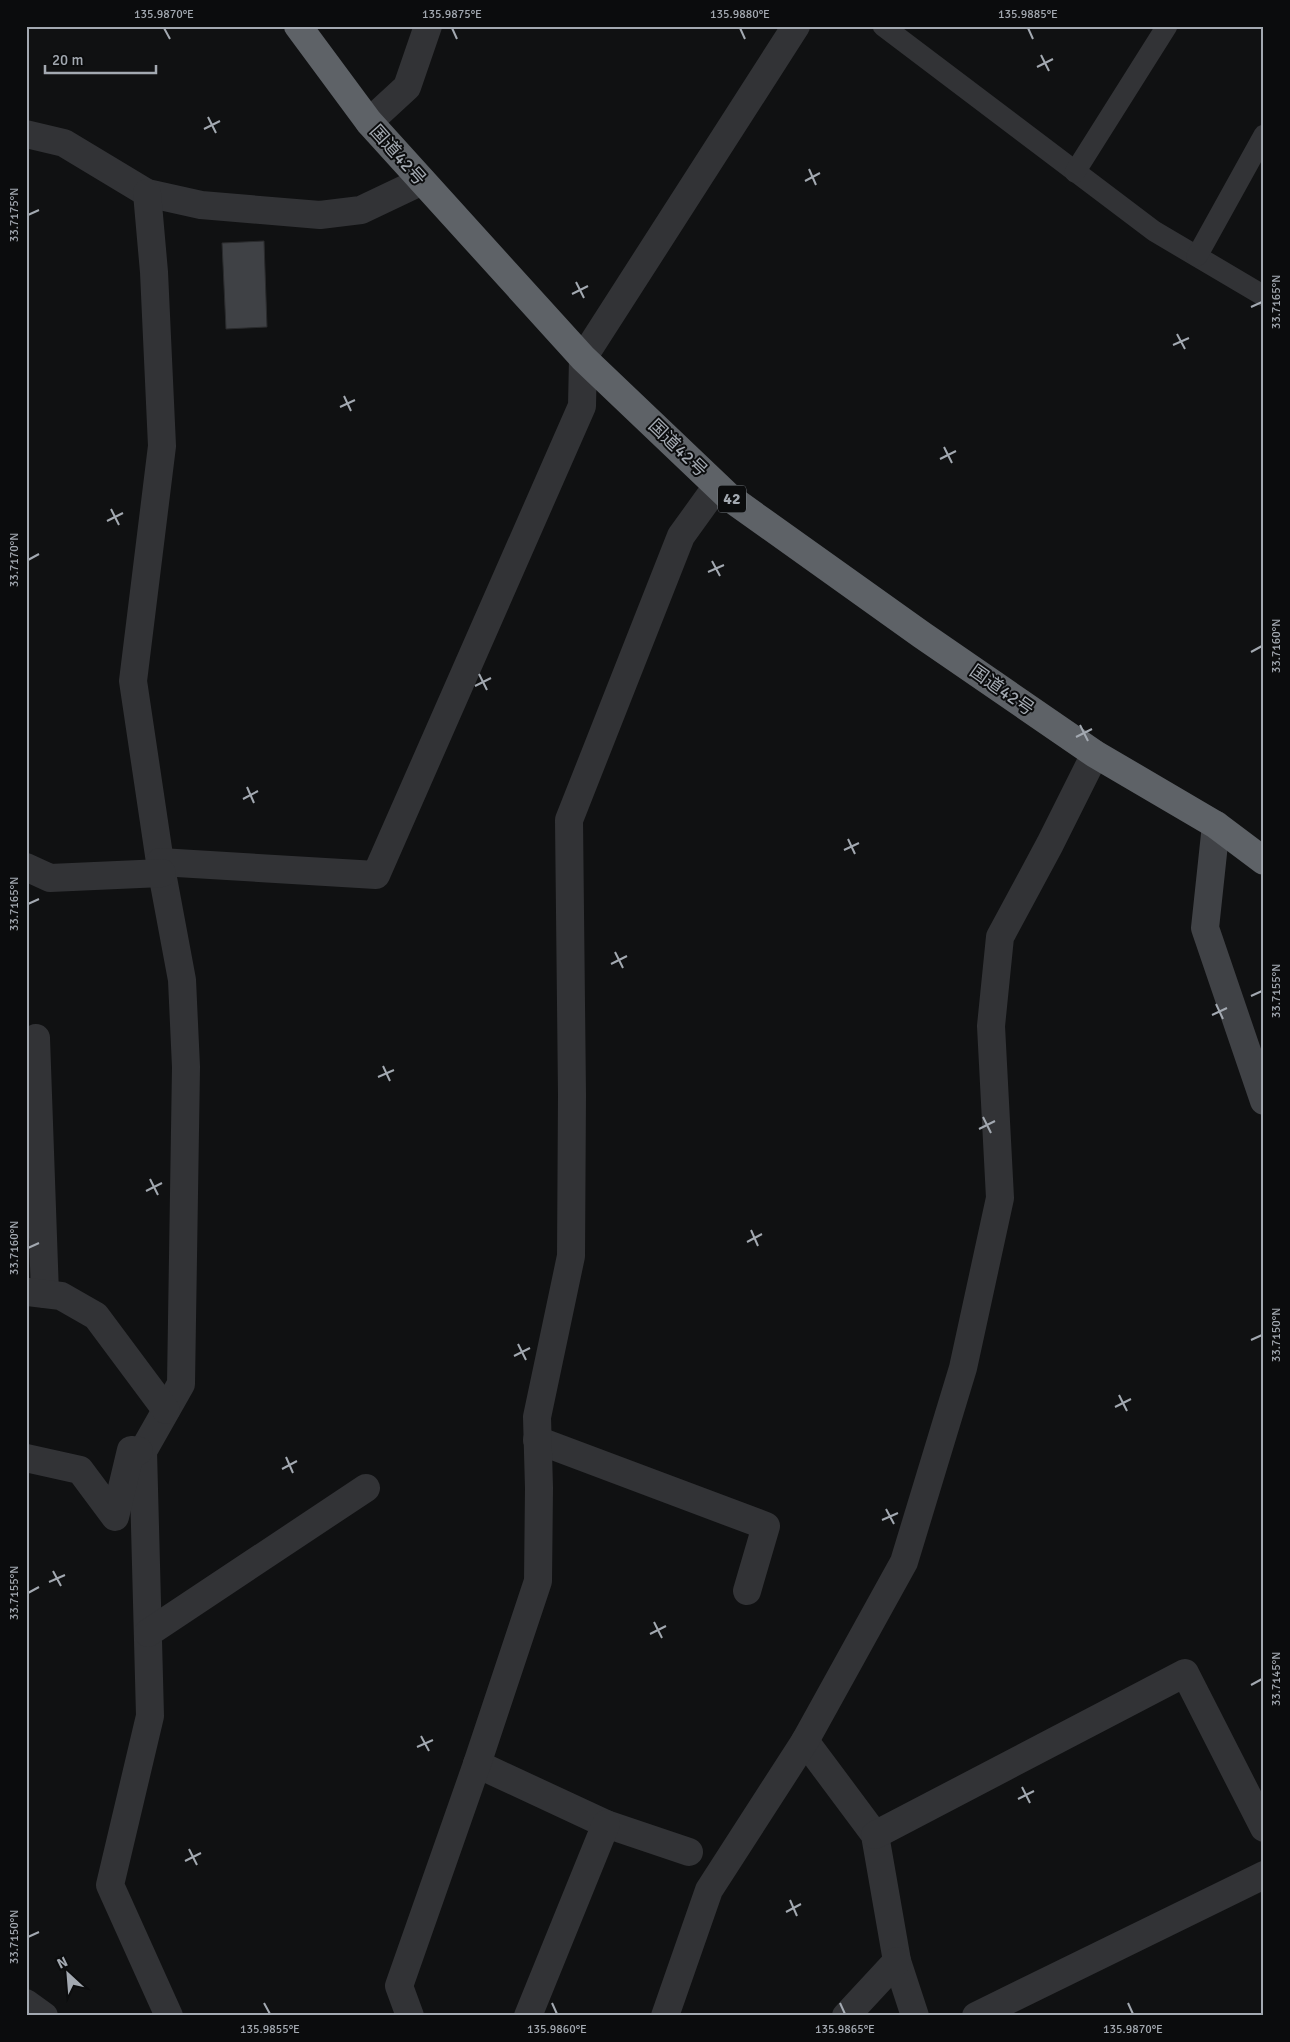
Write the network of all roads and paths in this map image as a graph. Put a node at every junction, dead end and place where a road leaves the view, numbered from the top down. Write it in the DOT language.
graph roads {
  1 [pos="298,26"];
  2 [pos="428,26"];
  3 [pos="796,26"];
  4 [pos="883,26"];
  5 [pos="1166,26"];
  6 [pos="369,122"];
  7 [pos="26,134"];
  8 [pos="1264,135"];
  9 [pos="1076,172"];
  10 [pos="422,181"];
  11 [pos="147,193"];
  12 [pos="1197,256"];
  13 [pos="1264,296"];
  14 [pos="583,358"];
  15 [pos="717,486"];
  16 [pos="1095,754"];
  17 [pos="1216,825"];
  18 [pos="1264,861"];
  19 [pos="26,867"];
  20 [pos="161,868"];
  21 [pos="36,1038"];
  22 [pos="1264,1101"];
  23 [pos="36,1292"];
  24 [pos="166,1410"];
  25 [pos="538,1440"];
  26 [pos="143,1451"];
  27 [pos="26,1458"];
  28 [pos="366,1488"];
  29 [pos="747,1591"];
  30 [pos="148,1633"];
  31 [pos="805,1741"];
  32 [pos="477,1764"];
  33 [pos="606,1824"];
  34 [pos="1264,1828"];
  35 [pos="875,1835"];
  36 [pos="689,1852"];
  37 [pos="1264,1874"];
  38 [pos="897,1961"];
  39 [pos="26,2003"];
  40 [pos="44,2016"];
  41 [pos="169,2016"];
  42 [pos="410,2016"];
  43 [pos="528,2016"];
  44 [pos="665,2016"];
  45 [pos="846,2016"];
  46 [pos="915,2016"];
  47 [pos="976,2016"];
  1 -- 6 [label="highway, 国道42号 / 42"];
  2 -- 6 [label="street"];
  3 -- 14 [label="street"];
  4 -- 9 [label="lane"];
  5 -- 9 [label="lane"];
  6 -- 10 [label="highway, 国道42号 / 42"];
  7 -- 11 [label="street"];
  8 -- 12 [label="lane"];
  9 -- 12 [label="lane"];
  10 -- 11 [label="street"];
  10 -- 14 [label="highway, 国道42号 / 42"];
  11 -- 20 [label="street"];
  12 -- 13 [label="lane"];
  14 -- 15 [label="highway, 国道42号 / 42"];
  14 -- 20 [label="street"];
  15 -- 16 [label="highway, 国道42号 / 42"];
  15 -- 25 [label="street"];
  16 -- 17 [label="highway, 国道42号 / 42"];
  16 -- 31 [label="street"];
  17 -- 18 [label="highway, 国道42号 / 42"];
  17 -- 22 [label="street"];
  19 -- 20 [label="street"];
  20 -- 24 [label="street"];
  21 -- 23 [label="street"];
  23 -- 24 [label="street"];
  24 -- 26 [label="street"];
  25 -- 29 [label="street"];
  25 -- 32 [label="street"];
  26 -- 27 [label="street"];
  26 -- 30 [label="street"];
  28 -- 30 [label="street"];
  30 -- 41 [label="street"];
  31 -- 35 [label="street"];
  31 -- 44 [label="street"];
  32 -- 33 [label="street"];
  32 -- 42 [label="street"];
  33 -- 36 [label="street"];
  33 -- 43 [label="street"];
  34 -- 35 [label="street"];
  35 -- 38 [label="street"];
  37 -- 47 [label="street"];
  38 -- 45 [label="street"];
  38 -- 46 [label="street"];
  39 -- 40 [label="street"];
}
